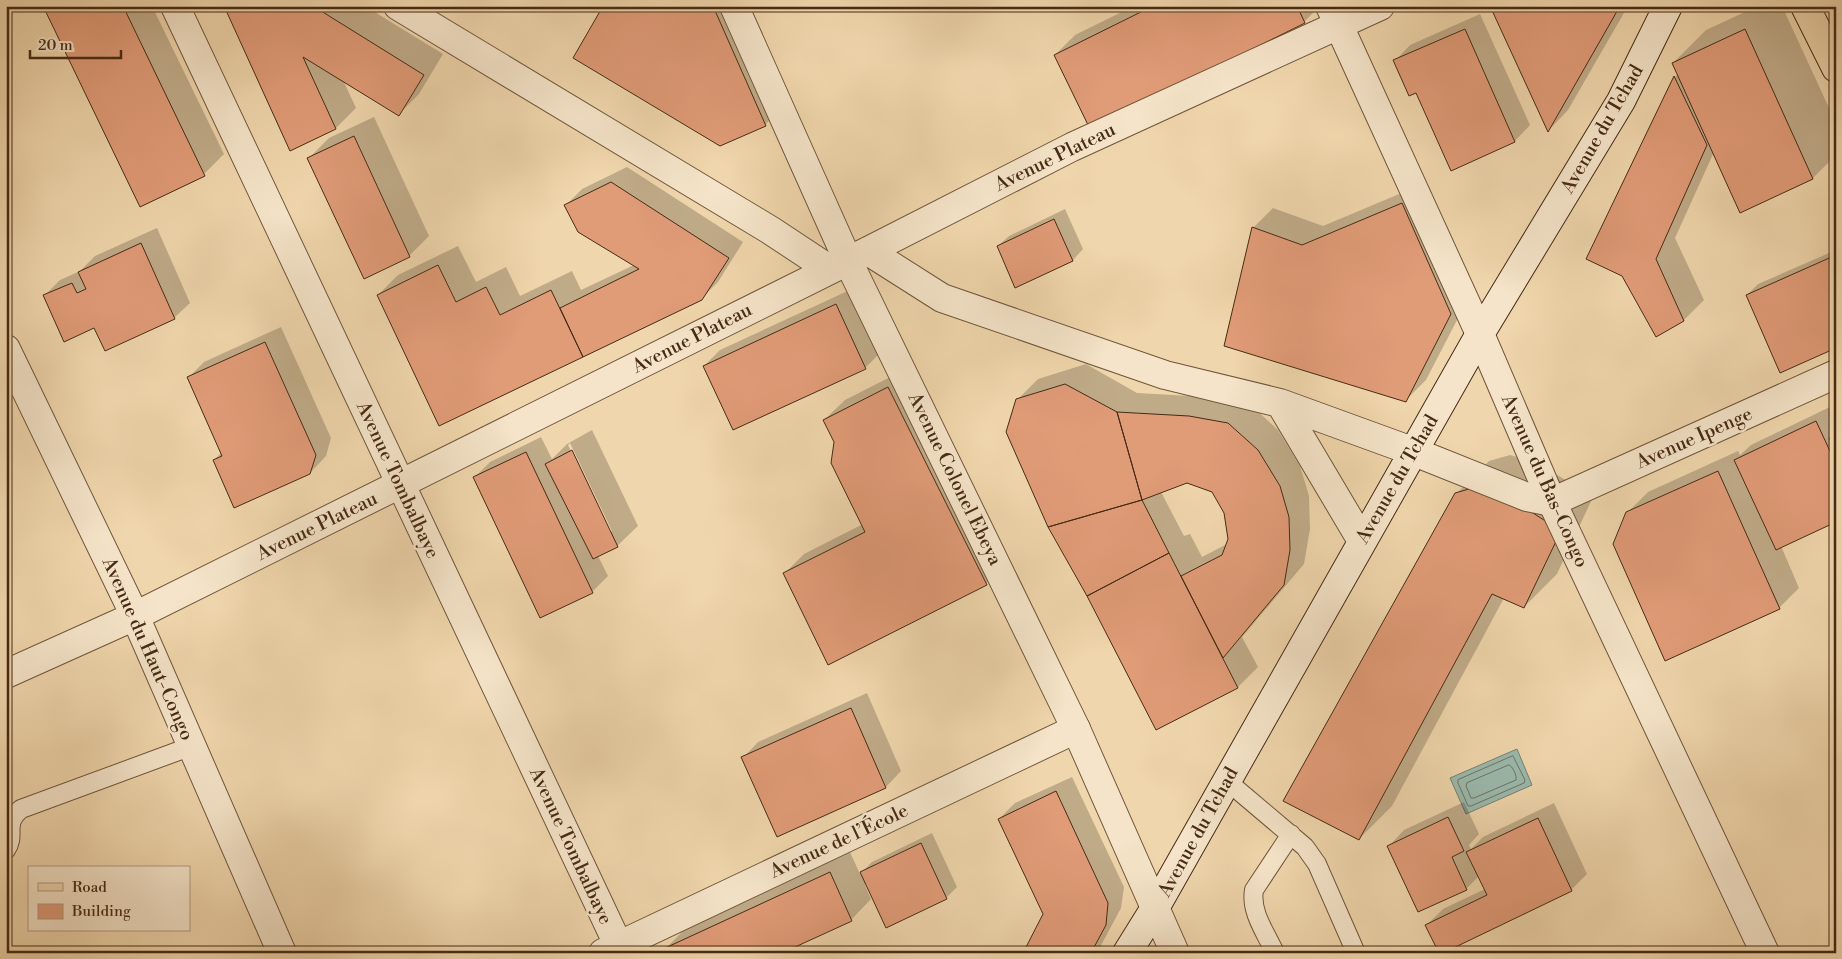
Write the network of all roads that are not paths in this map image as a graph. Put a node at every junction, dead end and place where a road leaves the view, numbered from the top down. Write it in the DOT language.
graph roads {
  1 [pos="175,6"];
  2 [pos="398,6"];
  3 [pos="734,6"];
  4 [pos="1380,6"];
  5 [pos="1668,6"];
  6 [pos="1805,6"];
  7 [pos="1334,16"];
  8 [pos="1836,68"];
  9 [pos="849,260"];
  10 [pos="1480,334"];
  11 [pos="6,349"];
  12 [pos="1836,374"];
  13 [pos="1280,403"];
  14 [pos="1412,451"];
  15 [pos="400,484"];
  16 [pos="1552,502"];
  17 [pos="1362,541"];
  18 [pos="135,616"];
  19 [pos="6,674"];
  20 [pos="1076,729"];
  21 [pos="192,746"];
  22 [pos="1226,781"];
  23 [pos="1291,834"];
  24 [pos="6,850"];
  25 [pos="1155,908"];
  26 [pos="615,950"];
  27 [pos="282,953"];
  28 [pos="1128,953"];
  29 [pos="1175,953"];
  30 [pos="1275,953"];
  31 [pos="1356,953"];
  32 [pos="1765,953"];
  1 -- 15 [label="street, Avenue Tombalbaye"];
  2 -- 9 [label="street"];
  3 -- 9 [label="street, Avenue Colonel Ebeya"];
  4 -- 7 [label="street, Avenue Plateau"];
  5 -- 10 [label="street, Avenue du Tchad"];
  6 -- 8 [label="main road"];
  7 -- 9 [label="street, Avenue Plateau"];
  7 -- 10 [label="street, Avenue du Bas-Congo"];
  9 -- 13 [label="street"];
  9 -- 15 [label="street, Avenue Plateau"];
  9 -- 20 [label="street, Avenue Colonel Ebeya"];
  10 -- 14 [label="street, Avenue du Tchad"];
  10 -- 16 [label="street, Avenue du Bas-Congo"];
  11 -- 18 [label="street, Avenue du Haut-Congo"];
  12 -- 16 [label="street, Avenue Ipenge"];
  13 -- 14 [label="street"];
  13 -- 17 [label="street"];
  14 -- 16 [label="street"];
  14 -- 17 [label="street, Avenue du Tchad"];
  15 -- 18 [label="street, Avenue Plateau"];
  15 -- 26 [label="street, Avenue Tombalbaye"];
  16 -- 32 [label="street, Avenue du Bas-Congo"];
  17 -- 22 [label="street, Avenue du Tchad"];
  18 -- 19 [label="street, Avenue Plateau"];
  18 -- 21 [label="street, Avenue du Haut-Congo"];
  20 -- 25 [label="street, Avenue Colonel Ebeya"];
  20 -- 26 [label="street, Avenue de l’École"];
  21 -- 24 [label="lane"];
  21 -- 27 [label="street, Avenue du Haut-Congo"];
  22 -- 23 [label="lane"];
  22 -- 25 [label="street, Avenue du Tchad"];
  23 -- 30 [label="lane"];
  23 -- 31 [label="lane"];
  25 -- 28 [label="street, Avenue du Tchad"];
  25 -- 29 [label="street, Avenue Colonel Ebeya"];
}
